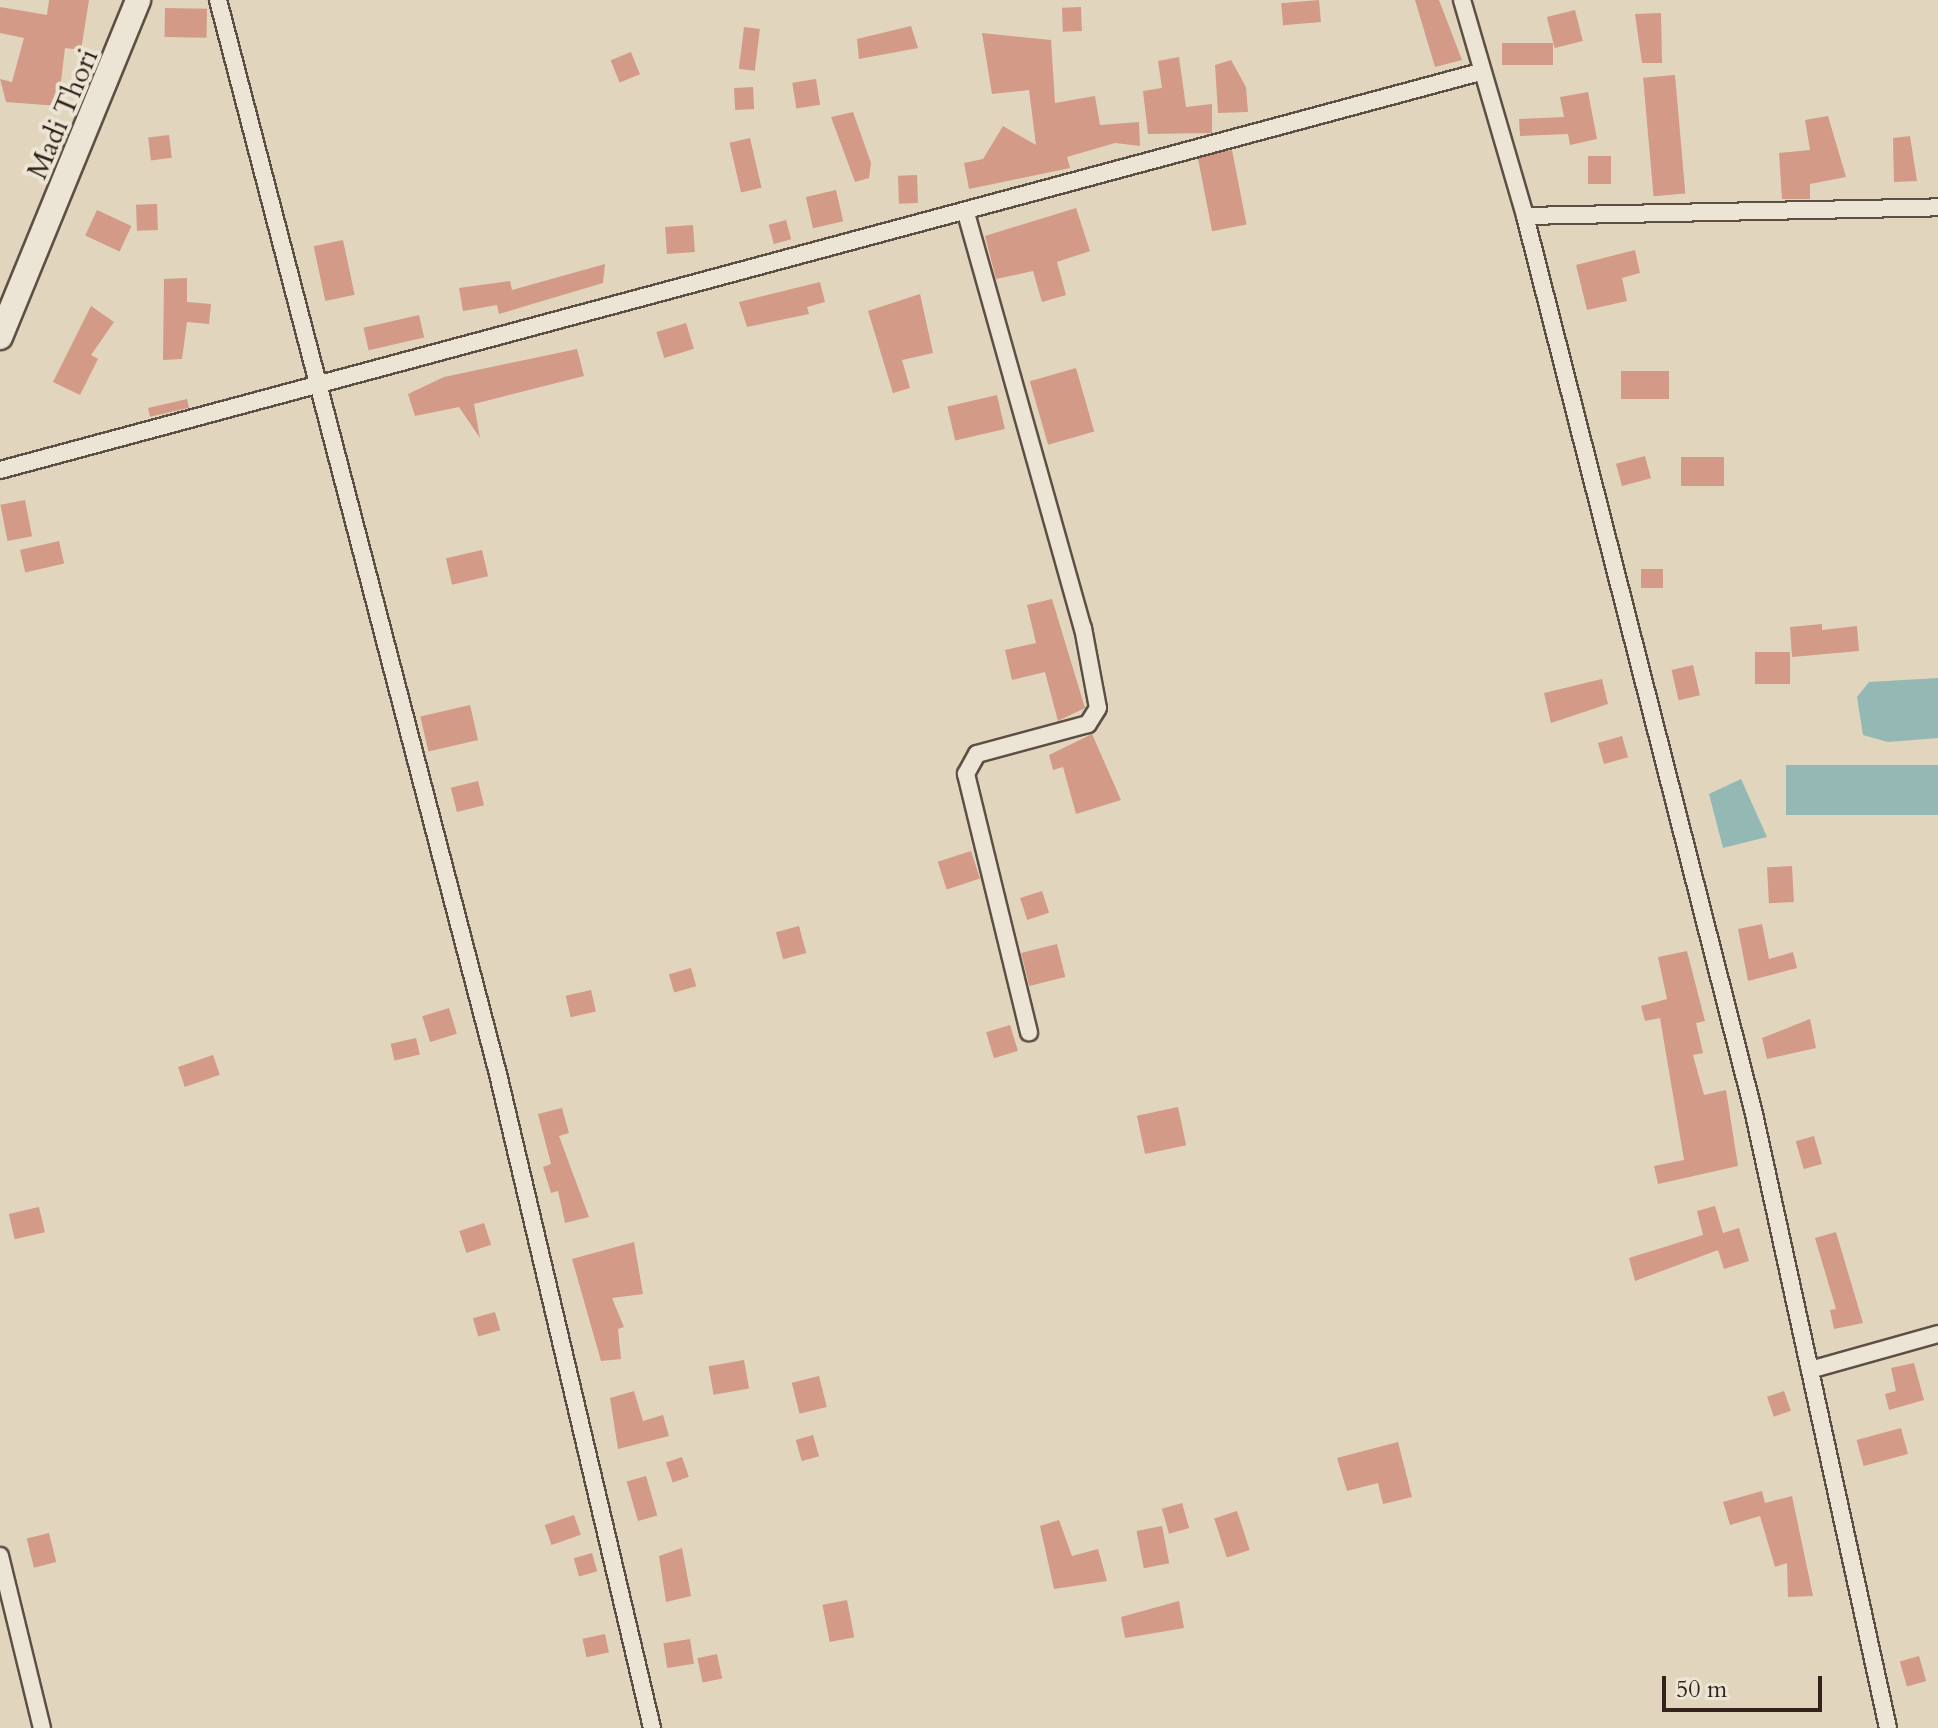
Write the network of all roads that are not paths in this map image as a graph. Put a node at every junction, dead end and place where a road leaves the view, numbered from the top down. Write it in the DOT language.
graph roads {
  1 [pos="138,0"];
  2 [pos="218,0"];
  3 [pos="1462,0"];
  4 [pos="1480,72"];
  5 [pos="1938,207"];
  6 [pos="966,213"];
  7 [pos="1525,216"];
  8 [pos="0,337"];
  9 [pos="322,388"];
  10 [pos="0,470"];
  11 [pos="1029,1032"];
  12 [pos="1938,1334"];
  13 [pos="1810,1370"];
  14 [pos="0,1556"];
  15 [pos="42,1728"];
  16 [pos="652,1728"];
  17 [pos="1888,1728"];
  1 -- 8 [label="main road, Madi Thori"];
  2 -- 9 [label="street"];
  3 -- 4 [label="street"];
  4 -- 6 [label="street"];
  4 -- 7 [label="street"];
  5 -- 7 [label="street"];
  6 -- 9 [label="street"];
  6 -- 11 [label="street"];
  7 -- 13 [label="street"];
  9 -- 10 [label="street"];
  9 -- 16 [label="street"];
  12 -- 13 [label="street"];
  13 -- 17 [label="street"];
  14 -- 15 [label="street"];
}
